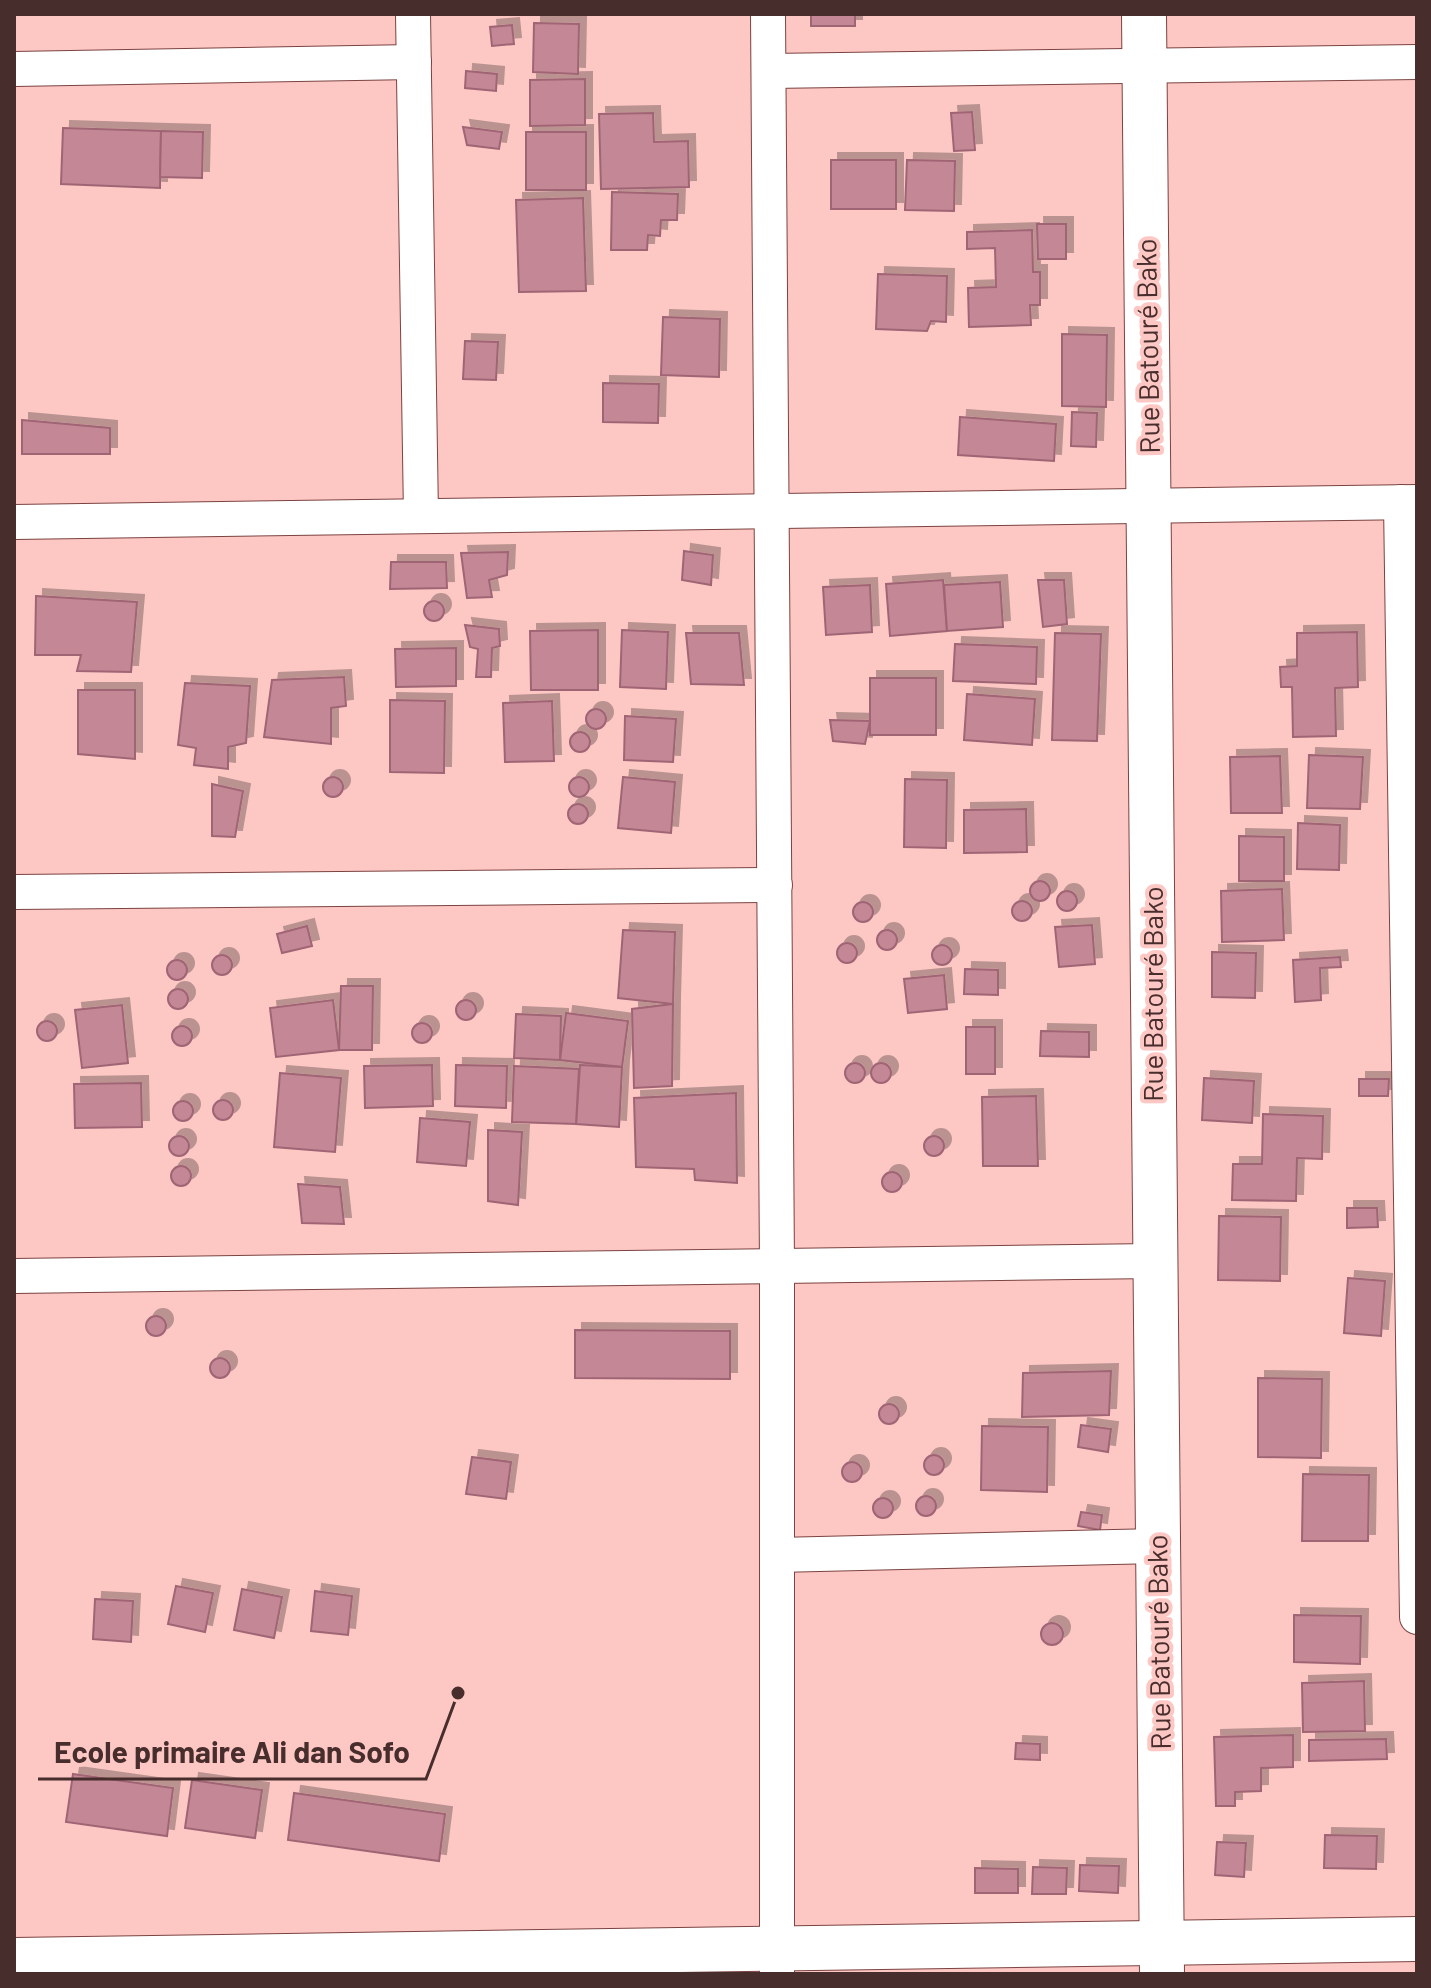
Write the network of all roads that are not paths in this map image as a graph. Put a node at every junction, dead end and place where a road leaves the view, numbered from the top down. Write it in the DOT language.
graph roads {
  1 [pos="413,14"];
  2 [pos="768,14"];
  3 [pos="1144,14"];
  4 [pos="414,62"];
  5 [pos="1417,62"];
  6 [pos="1144,65"];
  7 [pos="14,69"];
  8 [pos="769,71"];
  9 [pos="1409,502"];
  10 [pos="1149,505"];
  11 [pos="772,510"];
  12 [pos="421,516"];
  13 [pos="14,522"];
  14 [pos="775,885"];
  15 [pos="14,892"];
  16 [pos="1154,1261"];
  17 [pos="777,1265"];
  18 [pos="14,1276"];
  19 [pos="1158,1546"];
  20 [pos="777,1555"];
  21 [pos="1417,1617"];
  22 [pos="1417,1939"];
  23 [pos="1162,1958"];
  24 [pos="14,1960"];
  25 [pos="776,1961"];
  1 -- 4 [label="street"];
  2 -- 8 [label="street"];
  3 -- 6 [label="main road, Rue Batouré Bako"];
  4 -- 7 [label="street"];
  4 -- 12 [label="street"];
  5 -- 6 [label="street"];
  6 -- 8 [label="street"];
  6 -- 10 [label="main road, Rue Batouré Bako"];
  8 -- 11 [label="street"];
  9 -- 10 [label="street"];
  9 -- 21 [label="street"];
  10 -- 11 [label="street"];
  10 -- 16 [label="main road, Rue Batouré Bako"];
  11 -- 12 [label="street"];
  11 -- 14 [label="street"];
  12 -- 13 [label="street"];
  14 -- 15 [label="street"];
  14 -- 17 [label="street"];
  16 -- 17 [label="street"];
  16 -- 19 [label="main road, Rue Batouré Bako"];
  17 -- 18 [label="street"];
  17 -- 20 [label="street"];
  19 -- 20 [label="street"];
  19 -- 23 [label="main road, Rue Batouré Bako"];
  20 -- 25 [label="street"];
  22 -- 23 [label="main road"];
  23 -- 25 [label="main road"];
  24 -- 25 [label="main road"];
}
